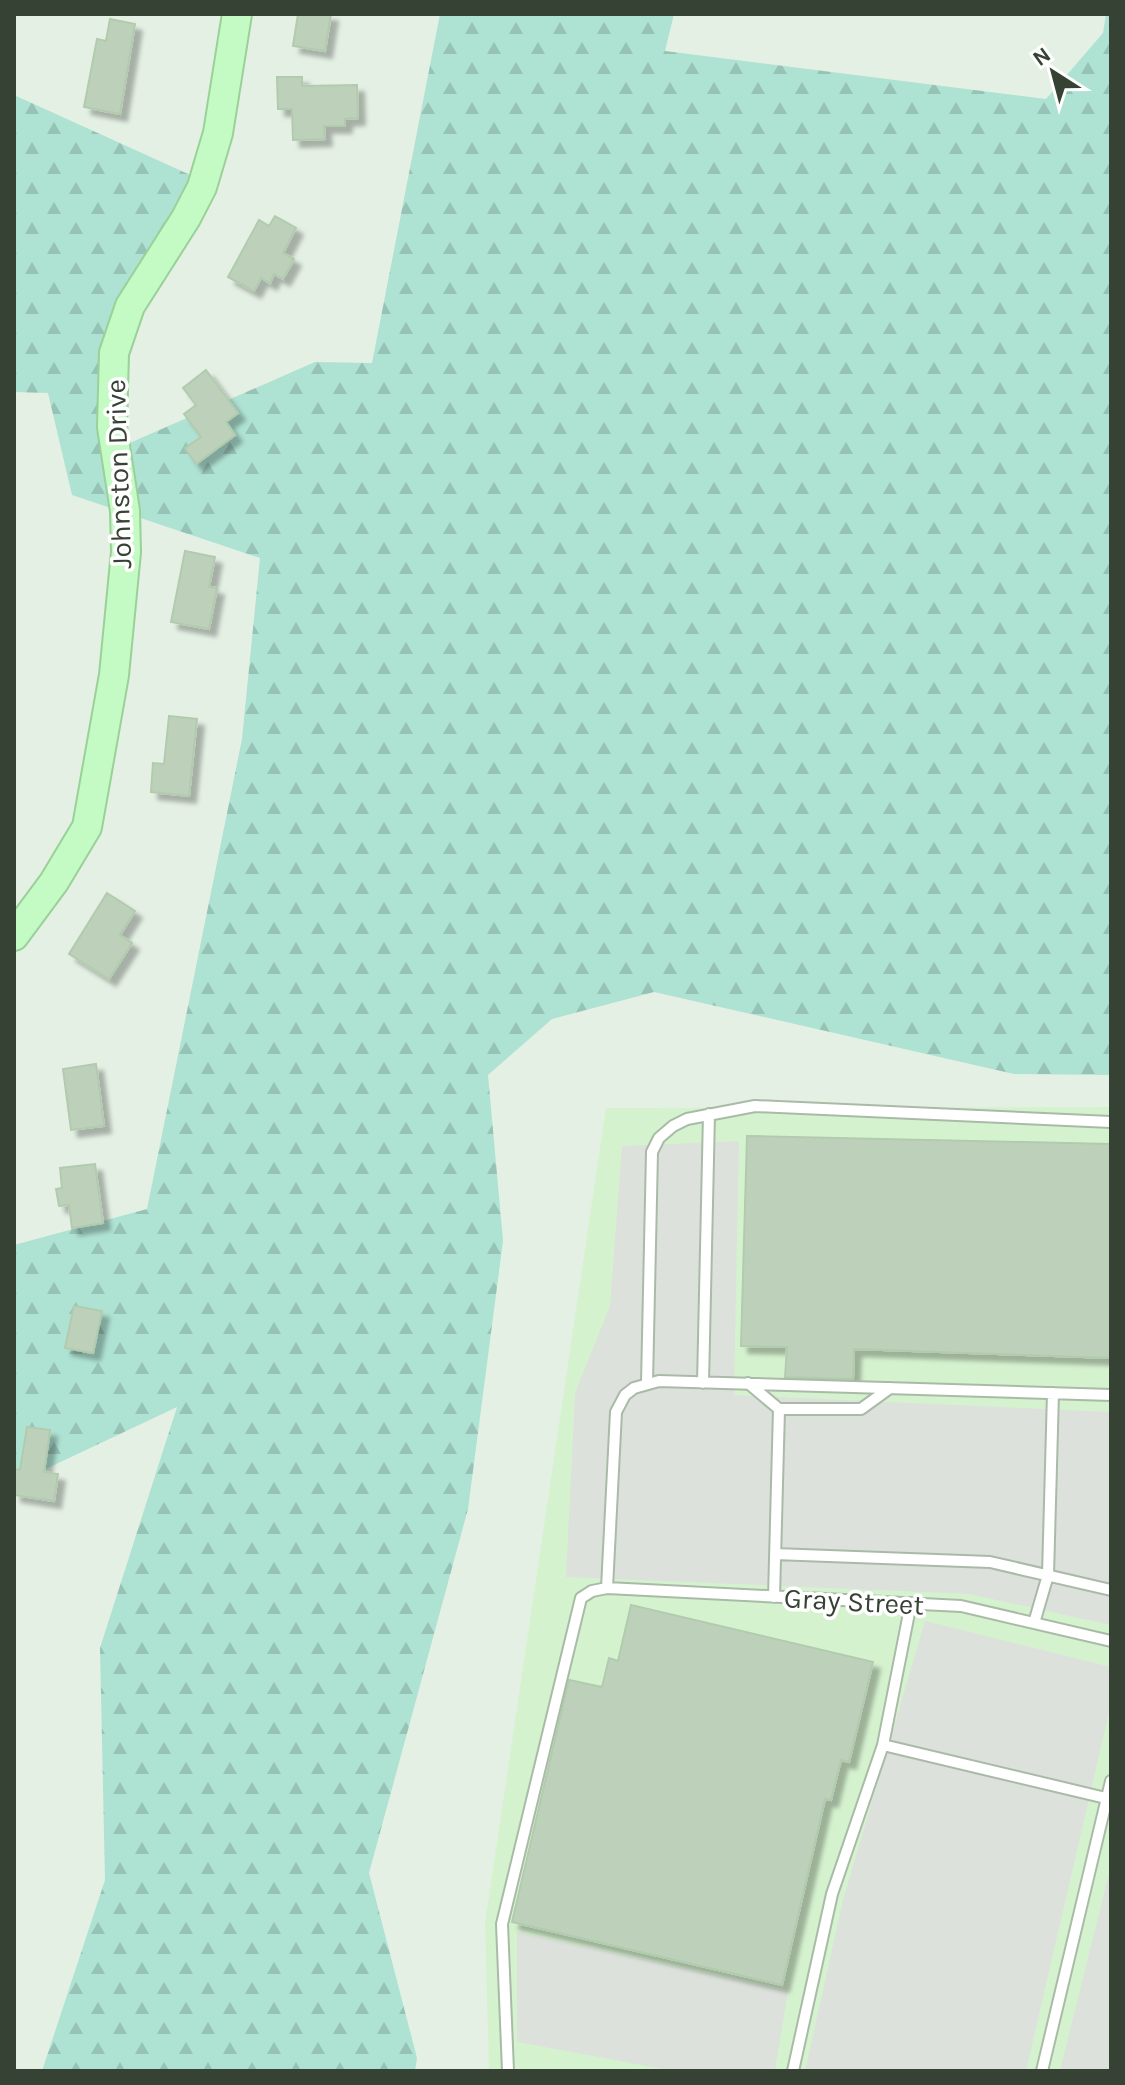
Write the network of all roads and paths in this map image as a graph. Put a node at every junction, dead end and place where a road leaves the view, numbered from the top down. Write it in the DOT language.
graph roads {
  1 [pos="237,14"];
  2 [pos="14,936"];
  3 [pos="709,1114"];
  4 [pos="1111,1122"];
  5 [pos="647,1383"];
  6 [pos="703,1383"];
  7 [pos="748,1383"];
  8 [pos="890,1388"];
  9 [pos="1053,1393"];
  10 [pos="1111,1395"];
  11 [pos="779,1409"];
  12 [pos="775,1554"];
  13 [pos="1048,1575"];
  14 [pos="607,1588"];
  15 [pos="1111,1590"];
  16 [pos="774,1597"];
  17 [pos="911,1603"];
  18 [pos="1034,1623"];
  19 [pos="1111,1641"];
  20 [pos="883,1745"];
  21 [pos="1111,1781"];
  22 [pos="1109,1798"];
  23 [pos="508,2071"];
  24 [pos="793,2071"];
  25 [pos="1042,2071"];
  1 -- 2 [label="street, Johnston Drive"];
  3 -- 4 [label="lane"];
  3 -- 5 [label="lane"];
  3 -- 6 [label="lane"];
  5 -- 6 [label="lane"];
  5 -- 14 [label="lane"];
  6 -- 7 [label="lane"];
  7 -- 8 [label="lane"];
  7 -- 11 [label="lane"];
  8 -- 9 [label="lane"];
  8 -- 11 [label="lane"];
  9 -- 10 [label="lane"];
  9 -- 13 [label="lane"];
  11 -- 12 [label="lane"];
  12 -- 13 [label="lane"];
  12 -- 16 [label="lane"];
  13 -- 15 [label="lane"];
  13 -- 18 [label="lane"];
  14 -- 16 [label="lane, Gray Street"];
  14 -- 23 [label="lane, Gray Street"];
  16 -- 17 [label="lane, Gray Street"];
  17 -- 18 [label="lane, Gray Street"];
  17 -- 20 [label="lane"];
  18 -- 19 [label="lane, Gray Street"];
  20 -- 22 [label="lane"];
  20 -- 24 [label="lane"];
  21 -- 22 [label="lane"];
  22 -- 25 [label="lane"];
}
